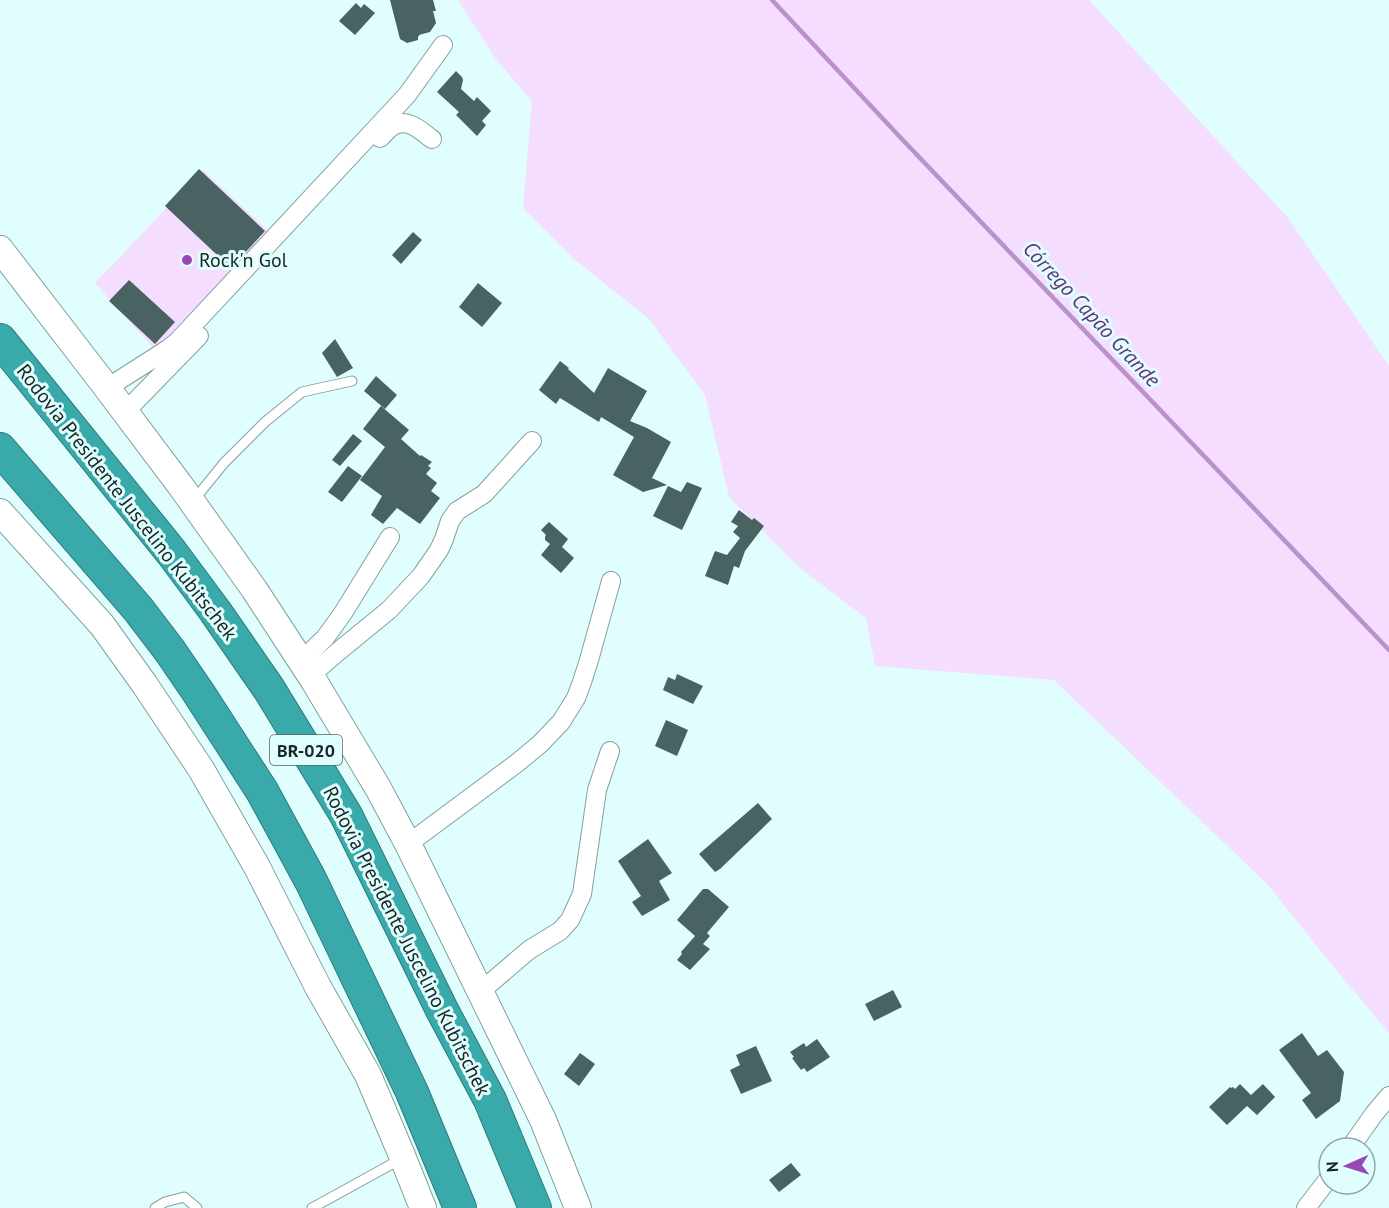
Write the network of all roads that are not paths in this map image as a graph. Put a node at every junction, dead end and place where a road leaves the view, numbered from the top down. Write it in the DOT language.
graph roads {
  1 [pos="442,45"];
  2 [pos="432,139"];
  3 [pos="0,249"];
  4 [pos="0,340"];
  5 [pos="352,381"];
  6 [pos="107,388"];
  7 [pos="126,412"];
  8 [pos="532,441"];
  9 [pos="0,448"];
  10 [pos="192,502"];
  11 [pos="0,512"];
  12 [pos="390,537"];
  13 [pos="611,581"];
  14 [pos="306,668"];
  15 [pos="610,751"];
  16 [pos="408,844"];
  17 [pos="481,991"];
  18 [pos="1389,1096"];
  19 [pos="1358,1136"];
  20 [pos="403,1158"];
  21 [pos="1317,1194"];
  22 [pos="155,1208"];
  23 [pos="197,1208"];
  24 [pos="312,1208"];
  25 [pos="423,1208"];
  26 [pos="460,1208"];
  27 [pos="535,1208"];
  28 [pos="578,1208"];
  29 [pos="1306,1208"];
  1 -- 6 [label="street"];
  2 -- 7 [label="street"];
  3 -- 6 [label="main road"];
  4 -- 27 [label="highway, Rodovia Presidente Juscelino Kubitschek / BR-020"];
  5 -- 10 [label="lane"];
  6 -- 7 [label="main road"];
  7 -- 10 [label="main road"];
  8 -- 14 [label="street"];
  9 -- 26 [label="highway, BR-020"];
  10 -- 14 [label="main road"];
  11 -- 20 [label="main road"];
  12 -- 14 [label="street"];
  13 -- 16 [label="street"];
  14 -- 16 [label="main road"];
  15 -- 17 [label="street"];
  16 -- 17 [label="main road"];
  17 -- 28 [label="main road"];
  18 -- 19 [label="street"];
  20 -- 24 [label="lane"];
  20 -- 25 [label="main road"];
  21 -- 29 [label="street"];
  22 -- 23 [label="lane"];
}
